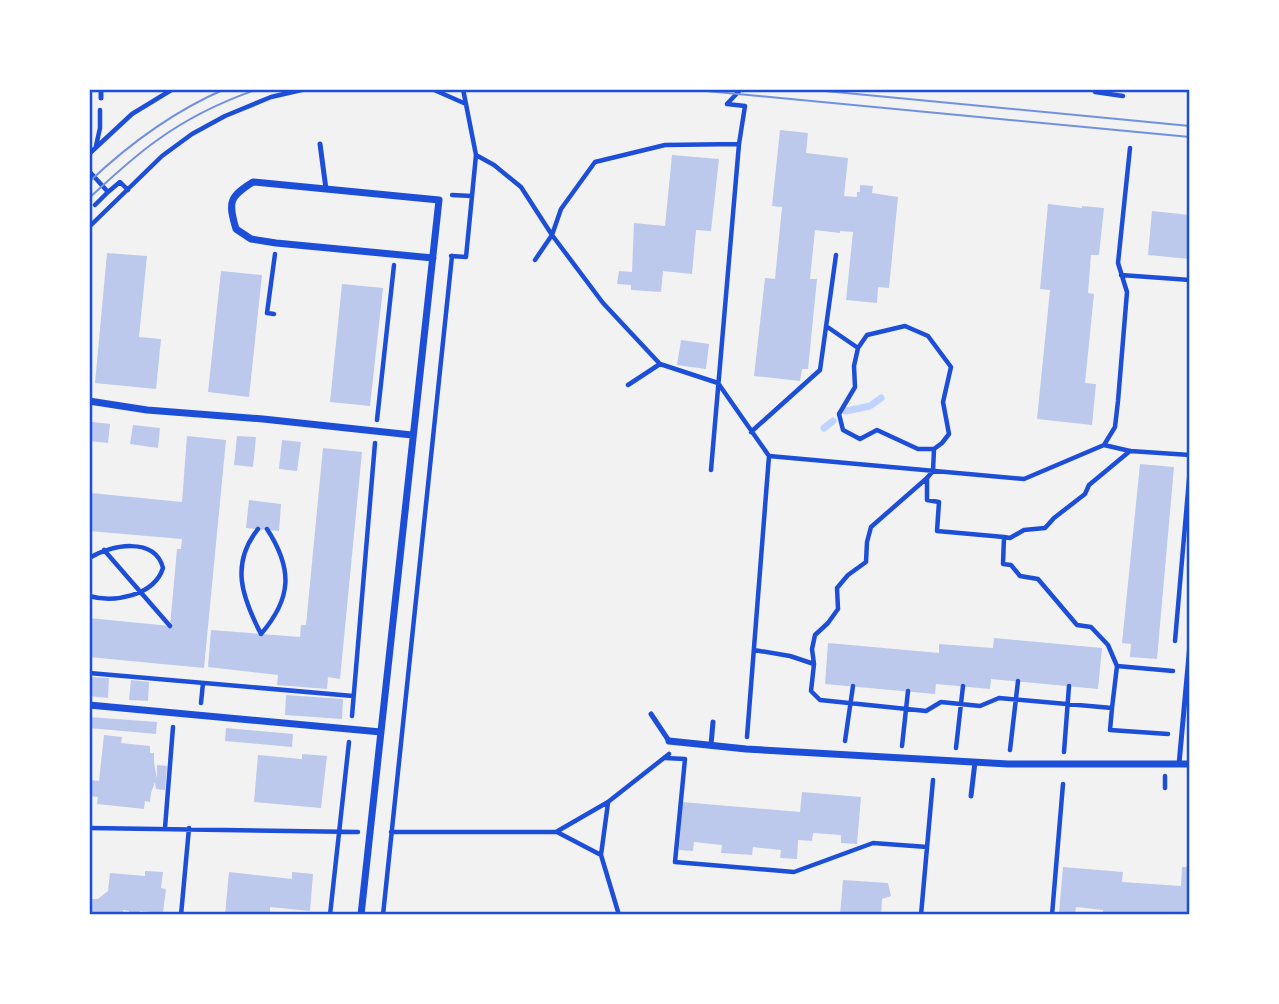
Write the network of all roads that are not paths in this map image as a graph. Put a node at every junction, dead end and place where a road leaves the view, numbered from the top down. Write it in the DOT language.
graph roads {
  1 [pos="101,89"];
  2 [pos="101,98"];
  3 [pos="320,144"];
  4 [pos="326,189"];
  5 [pos="433,256"];
  6 [pos="89,401"];
  7 [pos="412,435"];
  8 [pos="1190,644"];
  9 [pos="89,705"];
  10 [pos="651,714"];
  11 [pos="713,722"];
  12 [pos="382,732"];
  13 [pos="672,742"];
  14 [pos="711,745"];
  15 [pos="975,762"];
  16 [pos="1179,764"];
  17 [pos="1190,764"];
  18 [pos="971,796"];
  19 [pos="361,915"];
  1 -- 2 [label="lane"];
  3 -- 4 [label="lane"];
  4 -- 5 [label="street"];
  4 -- 5 [label="street"];
  5 -- 7 [label="street"];
  6 -- 7 [label="street"];
  7 -- 12 [label="street"];
  8 -- 16 [label="lane"];
  9 -- 12 [label="street"];
  10 -- 13 [label="lane"];
  11 -- 14 [label="lane"];
  12 -- 19 [label="street"];
  13 -- 14 [label="street"];
  14 -- 15 [label="street"];
  15 -- 16 [label="street"];
  15 -- 18 [label="lane"];
  16 -- 17 [label="street"];
}
